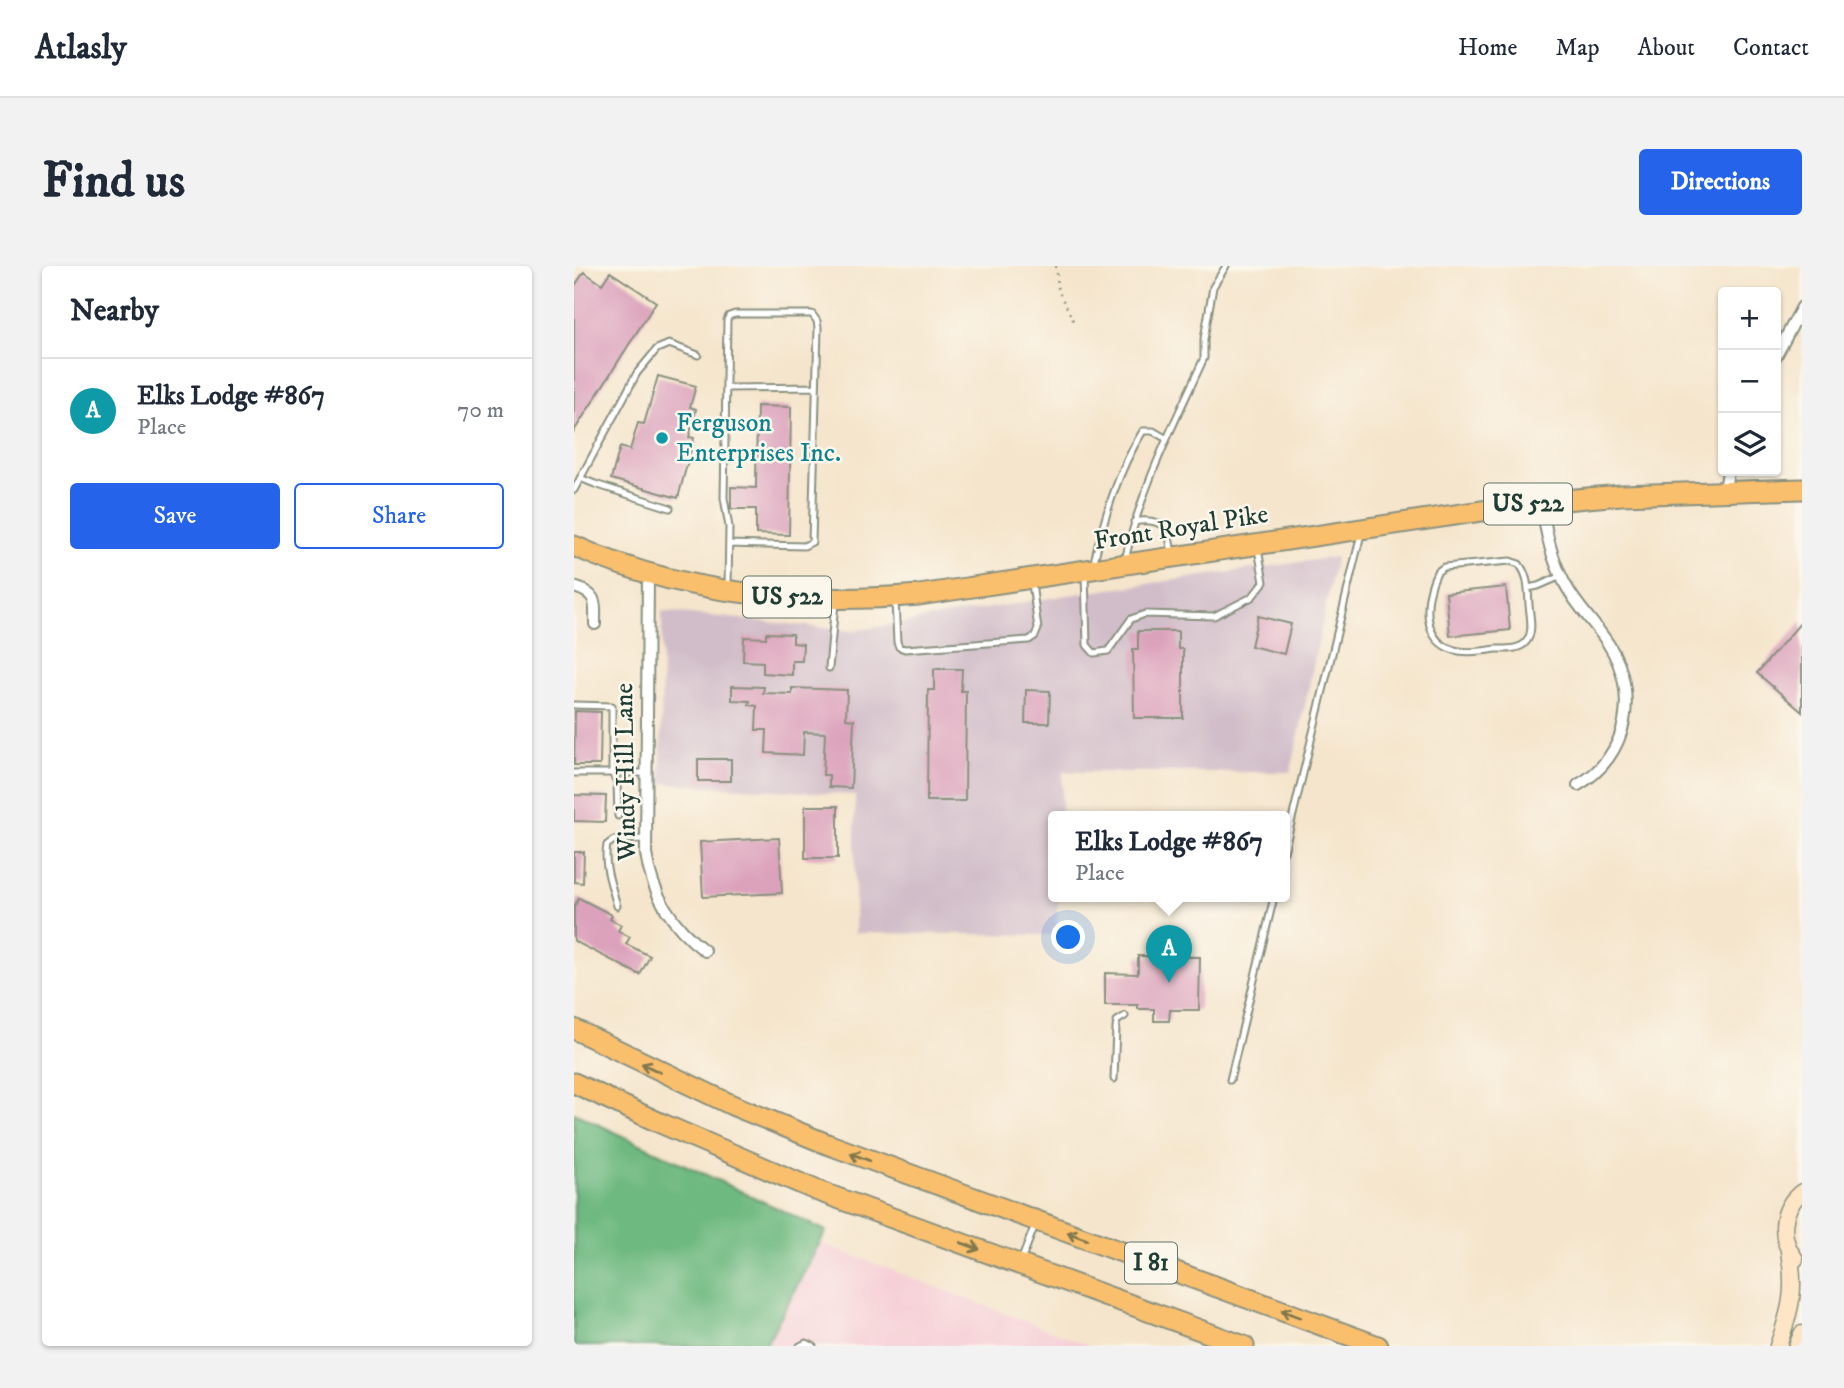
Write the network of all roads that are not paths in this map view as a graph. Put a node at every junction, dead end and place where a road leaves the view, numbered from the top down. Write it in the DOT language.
graph roads {
  1 [pos="1226,266"];
  2 [pos="1802,307"];
  3 [pos="1779,350"];
  4 [pos="698,355"];
  5 [pos="816,387"];
  6 [pos="727,388"];
  7 [pos="1167,439"];
  8 [pos="580,478"];
  9 [pos="1727,480"];
  10 [pos="1802,489"];
  11 [pos="574,490"];
  12 [pos="1542,502"];
  13 [pos="670,508"];
  14 [pos="1134,522"];
  15 [pos="1363,527"];
  16 [pos="1257,543"];
  17 [pos="729,544"];
  18 [pos="574,546"];
  19 [pos="1173,556"];
  20 [pos="1124,564"];
  21 [pos="1089,569"];
  22 [pos="648,574"];
  23 [pos="1561,576"];
  24 [pos="1032,578"];
  25 [pos="574,587"];
  26 [pos="1528,588"];
  27 [pos="728,590"];
  28 [pos="895,597"];
  29 [pos="835,600"];
  30 [pos="595,625"];
  31 [pos="829,668"];
  32 [pos="574,705"];
  33 [pos="646,772"];
  34 [pos="612,773"];
  35 [pos="574,774"];
  36 [pos="1578,785"];
  37 [pos="618,816"];
  38 [pos="1290,827"];
  39 [pos="646,839"];
  40 [pos="1273,902"];
  41 [pos="617,906"];
  42 [pos="705,951"];
  43 [pos="1125,1016"];
  44 [pos="574,1029"];
  45 [pos="1114,1079"];
  46 [pos="1230,1080"];
  47 [pos="574,1083"];
  48 [pos="1802,1192"];
  49 [pos="1036,1222"];
  50 [pos="1789,1251"];
  51 [pos="1020,1264"];
  52 [pos="1802,1265"];
  53 [pos="1802,1334"];
  54 [pos="800,1346"];
  55 [pos="813,1346"];
  56 [pos="1244,1346"];
  57 [pos="1378,1346"];
  58 [pos="1778,1346"];
  59 [pos="1797,1346"];
  1 -- 7 [label="lane"];
  2 -- 3 [label="street"];
  4 -- 8 [label="lane"];
  5 -- 6 [label="lane"];
  5 -- 6 [label="lane"];
  5 -- 17 [label="lane"];
  6 -- 17 [label="lane"];
  7 -- 14 [label="lane"];
  7 -- 21 [label="lane"];
  8 -- 11 [label="lane"];
  8 -- 13 [label="lane"];
  9 -- 10 [label="highway, Front Royal Pike / US 522"];
  9 -- 12 [label="highway, Front Royal Pike / US 522"];
  12 -- 15 [label="highway, Front Royal Pike / US 522"];
  12 -- 23 [label="street"];
  14 -- 19 [label="lane"];
  14 -- 20 [label="lane"];
  15 -- 16 [label="highway, Front Royal Pike / US 522"];
  15 -- 38 [label="lane"];
  16 -- 19 [label="highway, Front Royal Pike / US 522"];
  16 -- 21 [label="lane"];
  17 -- 27 [label="lane"];
  18 -- 22 [label="highway, Front Royal Pike / US 522"];
  19 -- 20 [label="highway, Front Royal Pike / US 522"];
  20 -- 21 [label="highway, Front Royal Pike / US 522"];
  21 -- 24 [label="highway, Front Royal Pike / US 522"];
  22 -- 27 [label="highway, Front Royal Pike / US 522"];
  22 -- 33 [label="street, Windy Hill Lane"];
  23 -- 26 [label="lane"];
  23 -- 36 [label="street"];
  24 -- 28 [label="highway, Front Royal Pike / US 522"];
  24 -- 28 [label="lane"];
  25 -- 30 [label="street"];
  26 -- 26 [label="lane"];
  27 -- 29 [label="highway, Front Royal Pike / US 522"];
  28 -- 29 [label="highway, Front Royal Pike / US 522"];
  29 -- 31 [label="lane"];
  32 -- 34 [label="lane"];
  33 -- 34 [label="lane"];
  33 -- 39 [label="street, Windy Hill Lane"];
  34 -- 35 [label="lane"];
  34 -- 37 [label="lane"];
  39 -- 41 [label="lane"];
  39 -- 42 [label="street, Windy Hill Lane"];
  40 -- 46 [label="lane"];
  43 -- 45 [label="lane"];
  49 -- 44 [label="highway, I 81, one-way"];
  47 -- 51 [label="highway, I 81, one-way"];
  48 -- 50 [label="main road"];
  49 -- 51 [label="lane"];
  57 -- 49 [label="highway, I 81, one-way"];
  50 -- 52 [label="main road"];
  50 -- 58 [label="main road"];
  51 -- 56 [label="highway, I 81"];
  53 -- 59 [label="main road"];
  54 -- 55 [label="lane"];
}
